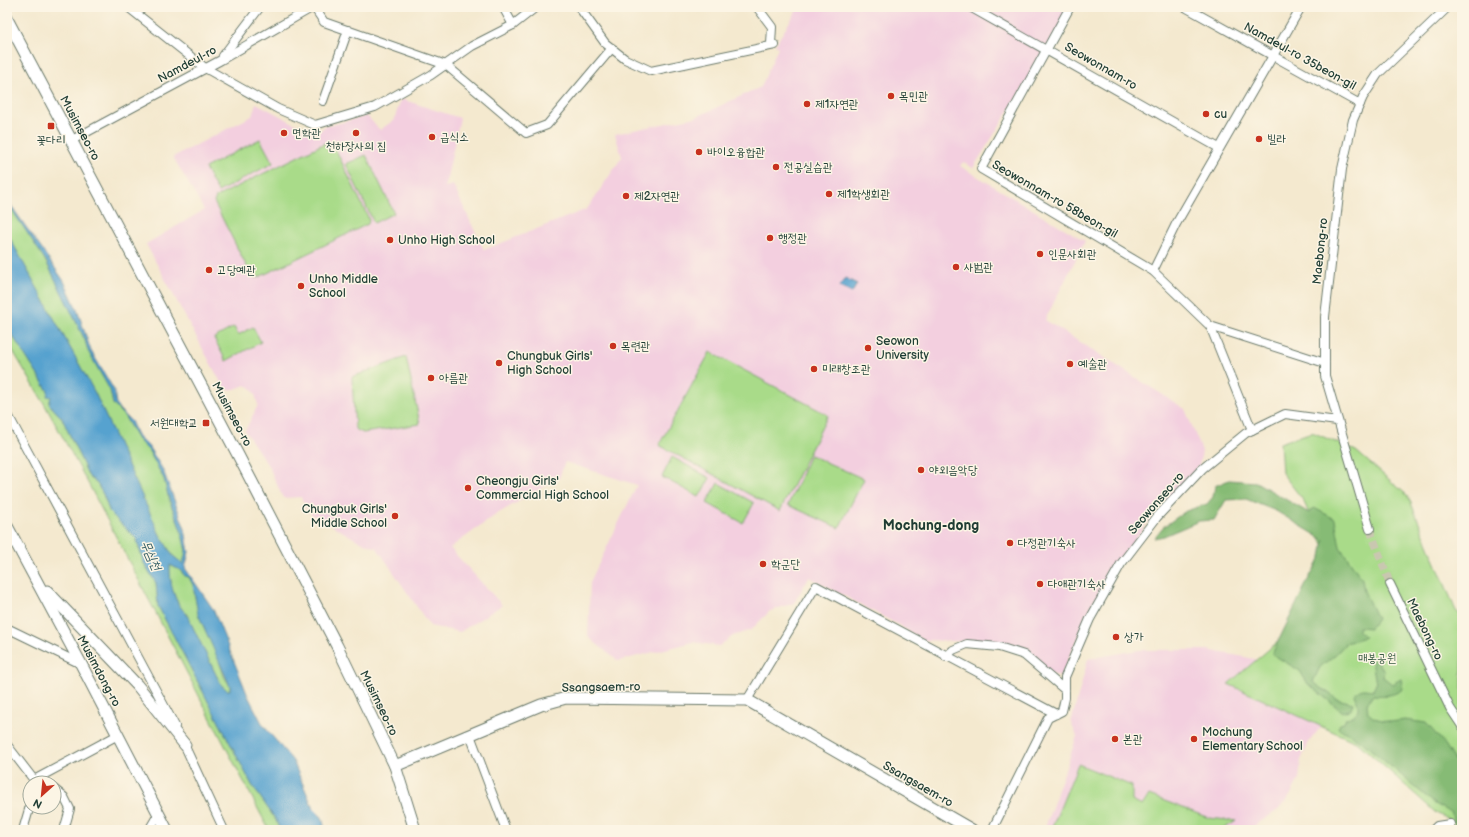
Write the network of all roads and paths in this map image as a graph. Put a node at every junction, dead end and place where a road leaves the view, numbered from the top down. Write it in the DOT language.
graph roads {
  1 [pos="128,7"];
  2 [pos="260,7"];
  3 [pos="503,7"];
  4 [pos="536,7"];
  5 [pos="580,7"];
  6 [pos="757,7"];
  7 [pos="970,7"];
  8 [pos="1070,7"];
  9 [pos="1185,7"];
  10 [pos="1301,7"];
  11 [pos="1448,7"];
  12 [pos="310,8"];
  13 [pos="7,19"];
  14 [pos="513,25"];
  15 [pos="348,30"];
  16 [pos="612,48"];
  17 [pos="1048,50"];
  18 [pos="1273,54"];
  19 [pos="220,60"];
  20 [pos="446,65"];
  21 [pos="205,68"];
  22 [pos="323,101"];
  23 [pos="1360,104"];
  24 [pos="72,140"];
  25 [pos="1219,148"];
  26 [pos="1153,271"];
  27 [pos="1210,326"];
  28 [pos="1325,363"];
  29 [pos="7,413"];
  30 [pos="1337,421"];
  31 [pos="1252,430"];
  32 [pos="7,526"];
  33 [pos="1370,529"];
  34 [pos="36,581"];
  35 [pos="1390,584"];
  36 [pos="7,628"];
  37 [pos="946,657"];
  38 [pos="81,664"];
  39 [pos="1065,690"];
  40 [pos="748,700"];
  41 [pos="1056,714"];
  42 [pos="1462,726"];
  43 [pos="118,735"];
  44 [pos="470,735"];
  45 [pos="7,746"];
  46 [pos="185,746"];
  47 [pos="396,766"];
  48 [pos="30,775"];
  49 [pos="48,775"];
  50 [pos="62,795"];
  51 [pos="159,813"];
  52 [pos="27,815"];
  53 [pos="1450,824"];
  54 [pos="23,830"];
  55 [pos="64,830"];
  56 [pos="149,830"];
  57 [pos="167,830"];
  58 [pos="224,830"];
  59 [pos="415,830"];
  60 [pos="506,830"];
  61 [pos="972,830"];
  62 [pos="992,830"];
  63 [pos="1433,830"];
  1 -- 21 [label="street"];
  2 -- 19 [label="street"];
  3 -- 14 [label="street"];
  4 -- 14 [label="street"];
  5 -- 16 [label="street"];
  6 -- 16 [label="street"];
  7 -- 17 [label="street, Seowonnam-ro"];
  8 -- 17 [label="street"];
  9 -- 18 [label="street, Namdeul-ro 35beon-gil"];
  10 -- 18 [label="street"];
  11 -- 23 [label="street, Maebong-ro"];
  12 -- 15 [label="street, Namdeul-ro"];
  12 -- 19 [label="street, Namdeul-ro"];
  13 -- 24 [label="street, Musimseo-ro"];
  14 -- 20 [label="street"];
  15 -- 20 [label="street, Namdeul-ro"];
  15 -- 22 [label="street"];
  16 -- 20 [label="street"];
  17 -- 25 [label="street, Seowonnam-ro"];
  17 -- 26 [label="street, Seowonnam-ro 58beon-gil"];
  18 -- 23 [label="street, Namdeul-ro 35beon-gil"];
  18 -- 25 [label="street"];
  19 -- 21 [label="street, Namdeul-ro"];
  20 -- 21 [label="street"];
  21 -- 24 [label="street, Namdeul-ro"];
  23 -- 28 [label="street, Maebong-ro"];
  24 -- 47 [label="street, Musimseo-ro"];
  25 -- 26 [label="street"];
  26 -- 27 [label="street"];
  27 -- 28 [label="street"];
  27 -- 31 [label="street"];
  28 -- 30 [label="street, Maebong-ro"];
  29 -- 46 [label="street"];
  30 -- 31 [label="street, Seowonseo-ro"];
  30 -- 33 [label="street, Maebong-ro"];
  31 -- 39 [label="street, Seowonseo-ro"];
  32 -- 34 [label="street, Musimdong-ro"];
  34 -- 38 [label="street, Musimdong-ro"];
  34 -- 46 [label="street"];
  35 -- 42 [label="street, Maebong-ro"];
  36 -- 38 [label="street"];
  37 -- 39 [label="street"];
  37 -- 40 [label="street"];
  37 -- 41 [label="street"];
  38 -- 43 [label="street, Musimdong-ro"];
  39 -- 41 [label="street, Seowonseo-ro"];
  40 -- 44 [label="street, Ssangsaem-ro"];
  40 -- 61 [label="street, Ssangsaem-ro"];
  41 -- 62 [label="street, Seowonseo-ro"];
  43 -- 49 [label="street"];
  43 -- 51 [label="street, Musimdong-ro"];
  44 -- 47 [label="street, Ssangsaem-ro"];
  44 -- 60 [label="street"];
  45 -- 48 [label="street"];
  46 -- 58 [label="street"];
  47 -- 59 [label="street, Musimseo-ro"];
  50 -- 55 [label="street"];
  51 -- 56 [label="street"];
  51 -- 57 [label="street, Musimdong-ro"];
  52 -- 54 [label="street"];
  53 -- 63 [label="street"];
}
